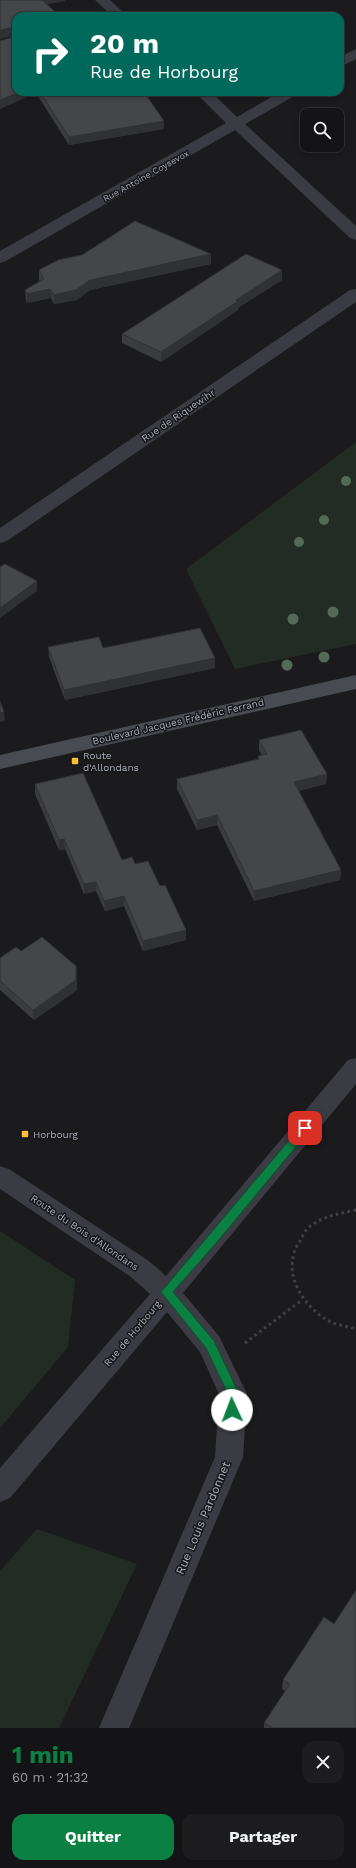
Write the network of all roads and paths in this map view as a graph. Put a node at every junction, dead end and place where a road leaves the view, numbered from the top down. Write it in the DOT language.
graph roads {
  1 [pos="102,0"];
  2 [pos="116,12"];
  3 [pos="356,53"];
  4 [pos="344,60"];
  5 [pos="206,96"];
  6 [pos="284,96"];
  7 [pos="237,124"];
  8 [pos="356,235"];
  9 [pos="0,258"];
  10 [pos="356,294"];
  11 [pos="0,537"];
  12 [pos="356,682"];
  13 [pos="0,762"];
  14 [pos="356,1067"];
  15 [pos="0,1176"];
  16 [pos="356,1210"];
  17 [pos="166,1292"];
  18 [pos="302,1300"];
  19 [pos="356,1329"];
  20 [pos="250,1340"];
  21 [pos="0,1489"];
  22 [pos="114,1728"];
  1 -- 2 [label="street"];
  3 -- 4 [label="street"];
  5 -- 7 [label="street"];
  6 -- 7 [label="street, Rue Antoine Coysevox"];
  7 -- 8 [label="street"];
  7 -- 9 [label="street, Rue Antoine Coysevox"];
  10 -- 11 [label="street, Rue de Riquewihr"];
  12 -- 13 [label="street, Boulevard Jacques Frédéric Ferrand"];
  14 -- 17 [label="street, Rue de Horbourg"];
  15 -- 17 [label="street, Route du Bois d'Allondans"];
  16 -- 18 [label="path"];
  17 -- 21 [label="street, Rue de Horbourg"];
  17 -- 22 [label="street, Rue Louis Pardonnet"];
  18 -- 19 [label="path"];
  18 -- 20 [label="path"];
}
